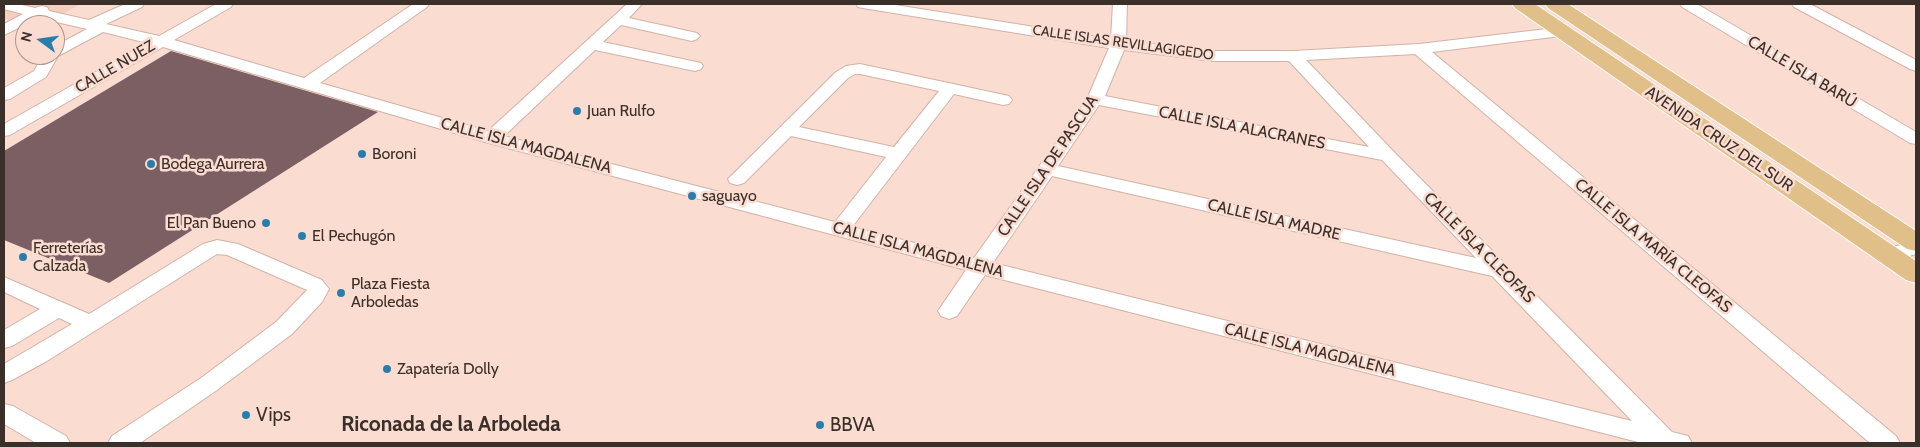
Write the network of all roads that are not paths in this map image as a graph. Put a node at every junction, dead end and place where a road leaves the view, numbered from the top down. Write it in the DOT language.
graph roads {
  1 [pos="54,4"];
  2 [pos="137,4"];
  3 [pos="226,4"];
  4 [pos="422,4"];
  5 [pos="635,4"];
  6 [pos="863,4"];
  7 [pos="1120,4"];
  8 [pos="1522,4"];
  9 [pos="1554,4"];
  10 [pos="1687,4"];
  11 [pos="1799,4"];
  12 [pos="4,5"];
  13 [pos="38,12"];
  14 [pos="617,20"];
  15 [pos="96,26"];
  16 [pos="4,30"];
  17 [pos="1564,32"];
  18 [pos="692,36"];
  19 [pos="160,41"];
  20 [pos="591,44"];
  21 [pos="1118,45"];
  22 [pos="65,46"];
  23 [pos="1419,49"];
  24 [pos="1293,56"];
  25 [pos="45,65"];
  26 [pos="695,66"];
  27 [pos="1916,66"];
  28 [pos="308,83"];
  29 [pos="949,89"];
  30 [pos="4,95"];
  31 [pos="1095,99"];
  32 [pos="1003,100"];
  33 [pos="788,130"];
  34 [pos="4,131"];
  35 [pos="491,138"];
  36 [pos="1916,139"];
  37 [pos="899,154"];
  38 [pos="1388,156"];
  39 [pos="1046,169"];
  40 [pos="737,179"];
  41 [pos="839,230"];
  42 [pos="1916,243"];
  43 [pos="1916,248"];
  44 [pos="1888,255"];
  45 [pos="981,267"];
  46 [pos="1502,271"];
  47 [pos="1916,274"];
  48 [pos="4,284"];
  49 [pos="57,309"];
  50 [pos="948,311"];
  51 [pos="89,323"];
  52 [pos="4,340"];
  53 [pos="4,374"];
  54 [pos="4,413"];
  55 [pos="1672,441"];
  56 [pos="57,443"];
  57 [pos="121,443"];
  58 [pos="1887,443"];
  1 -- 13 [label="street"];
  2 -- 15 [label="street"];
  3 -- 19 [label="street, CALLE NUEZ"];
  4 -- 28 [label="street"];
  5 -- 14 [label="street"];
  6 -- 21 [label="street, CALLE ISLAS REVILLAGIGEDO"];
  7 -- 21 [label="street, CALLE ISLA DE PASCUA"];
  8 -- 17 [label="main road, AVENIDA CRUZ DEL SUR"];
  9 -- 42 [label="main road, AVENIDA CRUZ DEL SUR"];
  10 -- 36 [label="street, CALLE ISLA BARÚ"];
  11 -- 27 [label="street"];
  12 -- 13 [label="street, CALLE ISLA MAGDALENA"];
  13 -- 15 [label="street, CALLE ISLA MAGDALENA"];
  13 -- 16 [label="street"];
  14 -- 18 [label="street"];
  14 -- 20 [label="street"];
  15 -- 19 [label="street, CALLE ISLA MAGDALENA"];
  15 -- 22 [label="street"];
  17 -- 23 [label="street, CALLE ISLAS REVILLAGIGEDO"];
  17 -- 44 [label="main road, AVENIDA CRUZ DEL SUR"];
  19 -- 28 [label="street, CALLE ISLA MAGDALENA"];
  19 -- 34 [label="street, CALLE NUEZ"];
  20 -- 26 [label="street"];
  20 -- 35 [label="street"];
  21 -- 24 [label="street, CALLE ISLAS REVILLAGIGEDO"];
  21 -- 31 [label="street, CALLE ISLA DE PASCUA"];
  23 -- 24 [label="street, CALLE ISLAS REVILLAGIGEDO"];
  23 -- 58 [label="street, CALLE ISLA MARÍA CLEOFAS"];
  24 -- 38 [label="street, CALLE ISLA CLEOFAS"];
  25 -- 30 [label="street"];
  28 -- 35 [label="street, CALLE ISLA MAGDALENA"];
  29 -- 32 [label="street"];
  29 -- 33 [label="street"];
  29 -- 37 [label="street"];
  31 -- 38 [label="street, CALLE ISLA ALACRANES"];
  31 -- 39 [label="street, CALLE ISLA DE PASCUA"];
  33 -- 37 [label="street"];
  33 -- 40 [label="street"];
  35 -- 41 [label="street, CALLE ISLA MAGDALENA"];
  37 -- 41 [label="street"];
  38 -- 46 [label="street, CALLE ISLA CLEOFAS"];
  39 -- 45 [label="street, CALLE ISLA DE PASCUA"];
  39 -- 46 [label="street, CALLE ISLA MADRE"];
  41 -- 45 [label="street, CALLE ISLA MAGDALENA"];
  43 -- 44 [label="street"];
  44 -- 47 [label="main road, AVENIDA CRUZ DEL SUR"];
  45 -- 50 [label="street, CALLE ISLA DE PASCUA"];
  45 -- 55 [label="street, CALLE ISLA MAGDALENA"];
  46 -- 55 [label="street, CALLE ISLA CLEOFAS"];
  48 -- 49 [label="street"];
  49 -- 51 [label="street"];
  49 -- 52 [label="street"];
  51 -- 53 [label="street"];
  51 -- 57 [label="street"];
  54 -- 56 [label="street"];
}
